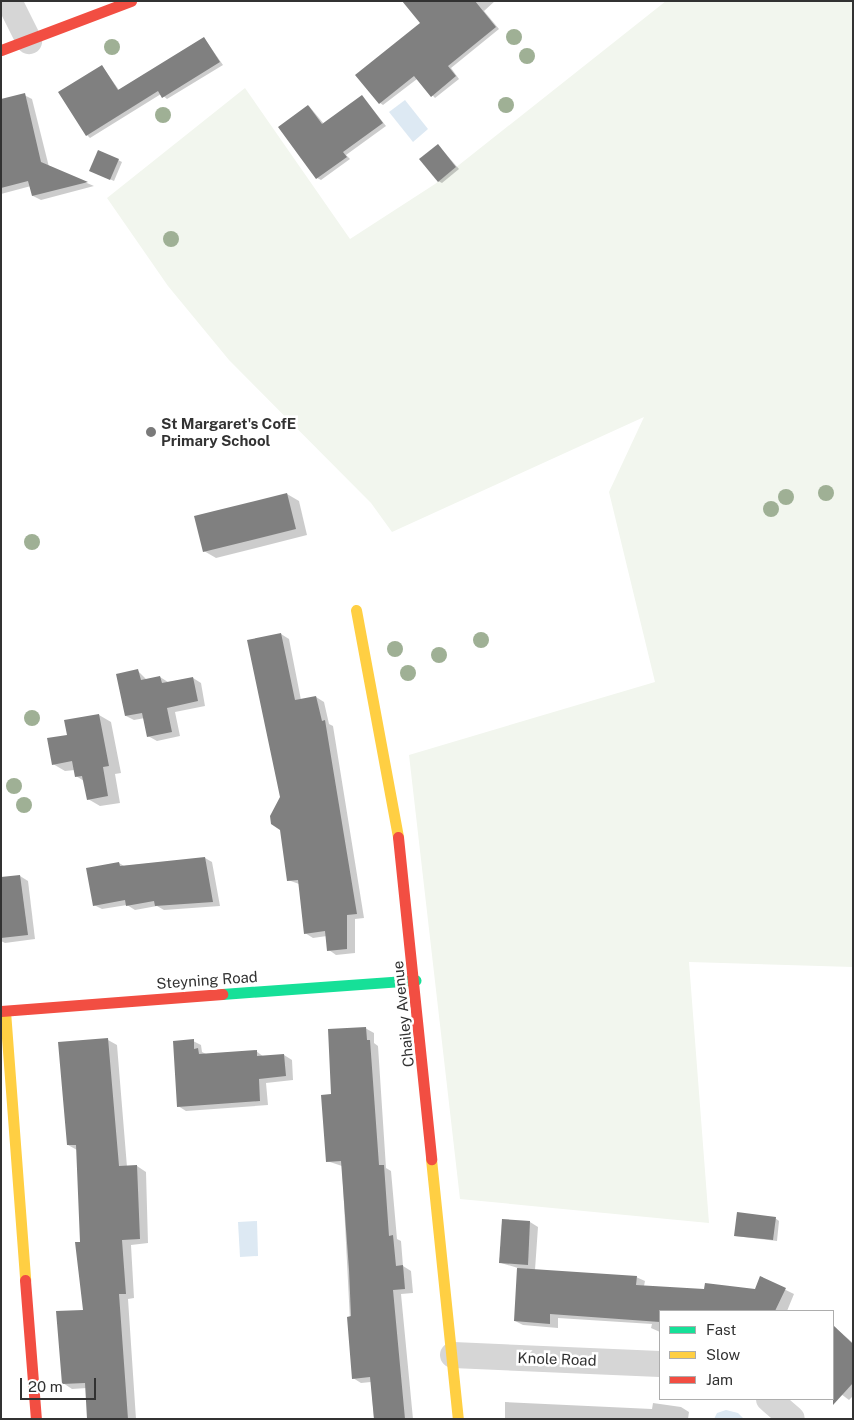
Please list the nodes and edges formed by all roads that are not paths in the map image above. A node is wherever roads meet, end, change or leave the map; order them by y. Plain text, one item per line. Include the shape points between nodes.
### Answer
1 (8, 1) edge
2 (131, 1) edge
3 (29, 41) junction
4 (1, 50) edge
5 (356, 610) dead end
6 (415, 980) junction
7 (3, 1011) edge
8 (453, 1355) junction
9 (659, 1364) edge
10 (771, 1400) edge
11 (36, 1419) edge
12 (458, 1419) edge
13 (792, 1419) edge

1 - 3 street
2 - 3 street
3 - 4 street
5 - 6 street, Chailey Avenue via 396,812
6 - 7 street, Steyning Road
6 - 8 street, Chailey Avenue
7 - 11 street
8 - 9 street, Knole Road
8 - 12 street, Chailey Avenue
10 - 13 street

